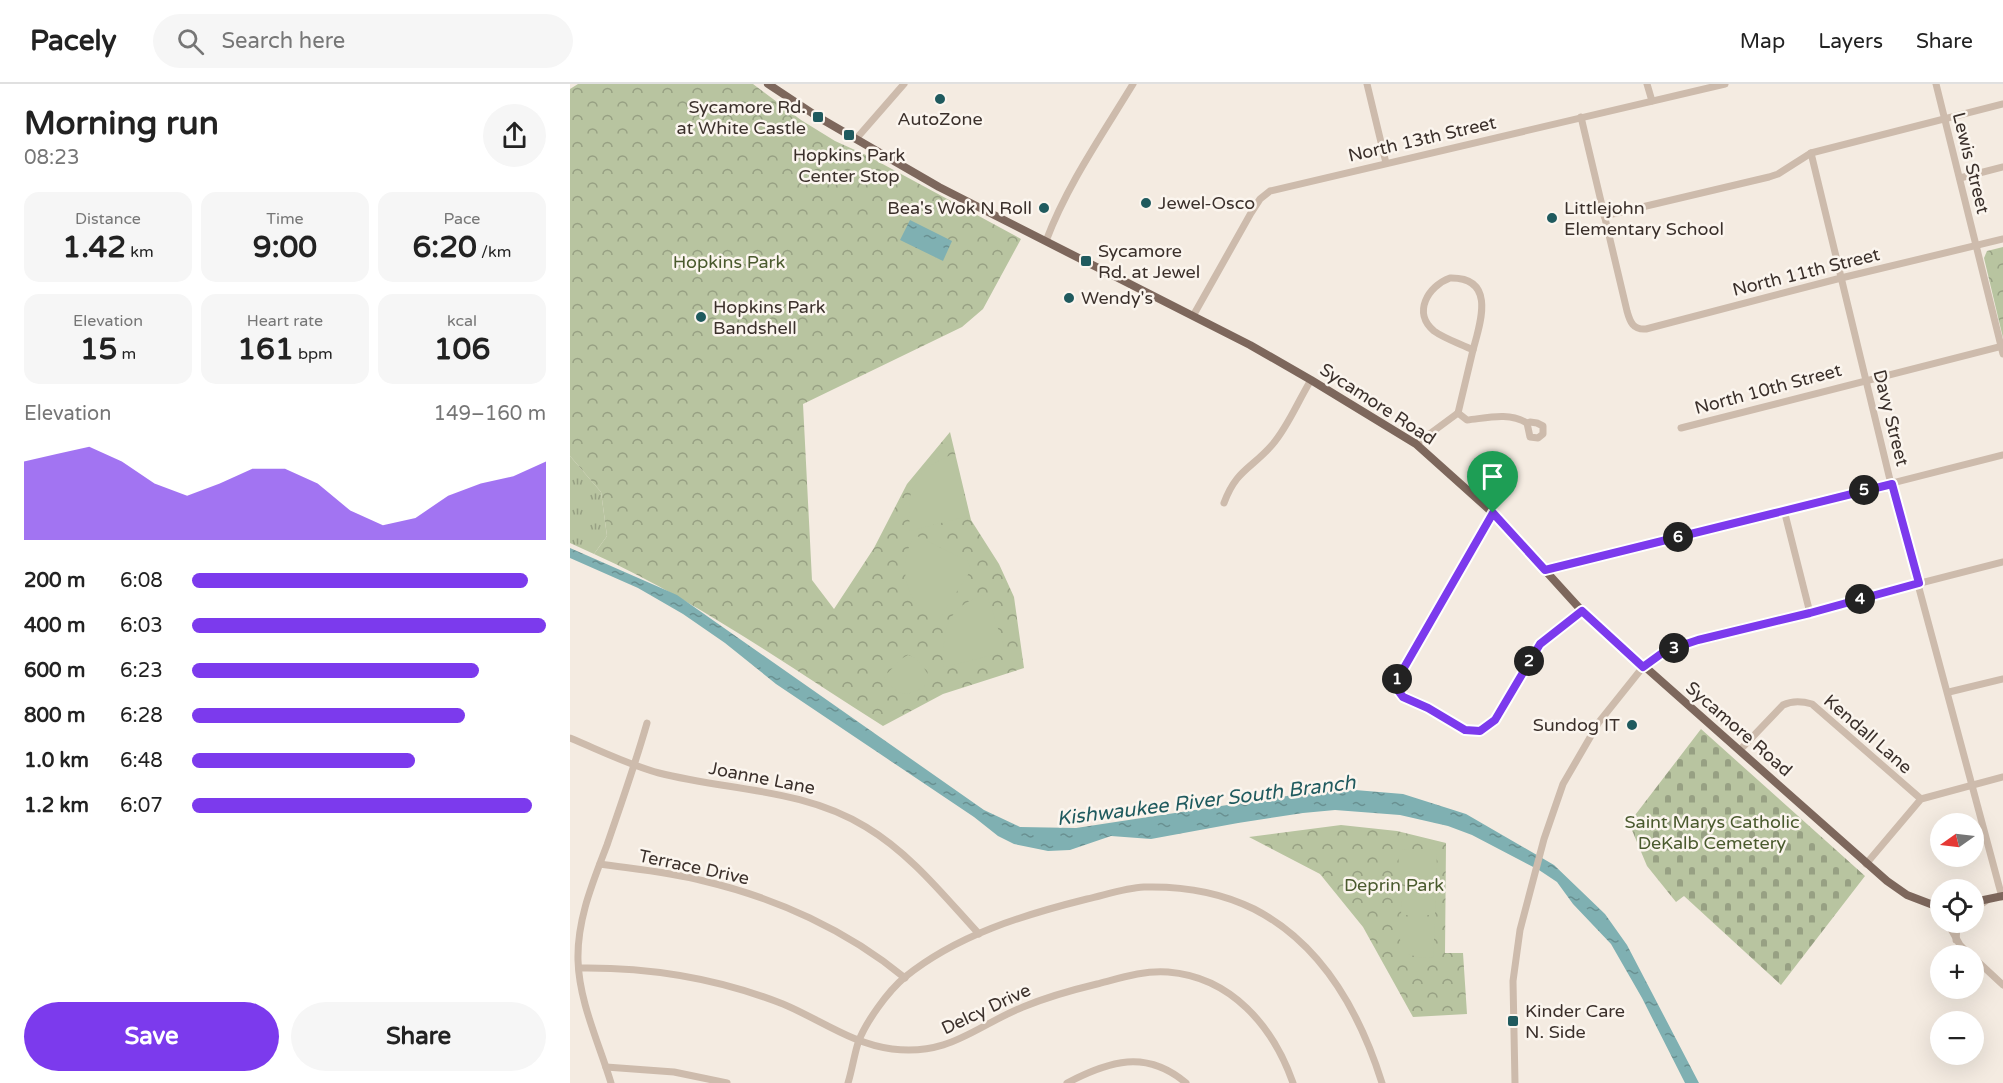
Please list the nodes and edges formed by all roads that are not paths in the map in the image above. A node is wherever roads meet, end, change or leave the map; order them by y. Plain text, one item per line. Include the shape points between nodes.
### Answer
1 (768, 84) edge
2 (904, 84) edge
3 (1133, 84) edge
4 (1367, 84) edge
5 (1647, 84) edge
6 (1725, 84) edge
7 (1936, 84) edge
8 (1652, 101) junction
9 (2003, 104) edge
10 (1581, 117) junction
11 (1945, 118) junction
12 (856, 139) junction
13 (1811, 153) junction
14 (1386, 163) junction
15 (2003, 167) edge
16 (1960, 178) junction
17 (1604, 216) junction
18 (2003, 239) edge
19 (1046, 241) junction
20 (1977, 246) junction
21 (1841, 278) junction
22 (1193, 316) junction
23 (2002, 349) edge
24 (1473, 351) junction
25 (1866, 379) junction
26 (1311, 380) junction
27 (1458, 413) junction
28 (1527, 423) dead end
29 (1681, 428) dead end
30 (1416, 444) junction
31 (2003, 455) edge
32 (1892, 484) junction
33 (1224, 503) dead end
34 (1784, 510) junction
35 (1493, 513) junction
36 (2003, 562) edge
37 (1545, 570) junction
38 (1919, 583) junction
39 (1582, 611) junction
40 (1810, 613) junction
41 (1643, 667) junction
42 (2003, 679) edge
43 (1949, 692) junction
44 (647, 723) dead end
45 (570, 738) edge
46 (1740, 750) junction
47 (635, 765) junction
48 (2003, 777) edge
49 (1973, 784) junction
50 (1921, 799) junction
51 (600, 864) junction
52 (1866, 864) junction
53 (2002, 897) edge
54 (1990, 899) junction
55 (1984, 900) edge
56 (1984, 903) edge
57 (1930, 904) edge
58 (1952, 933) edge
59 (1957, 933) edge
60 (979, 934) junction
61 (1956, 940) junction
62 (1961, 945) edge
63 (579, 968) junction
64 (1984, 968) edge
65 (905, 978) junction
66 (2003, 985) edge
67 (859, 1041) junction
68 (606, 1067) junction
69 (611, 1083) edge
70 (727, 1083) edge
71 (848, 1083) edge
72 (1067, 1083) edge
73 (1186, 1083) edge
74 (1293, 1083) edge
75 (1382, 1083) edge
76 (1515, 1083) edge

1 - 12 main road, Sycamore Road
2 - 12 street
3 - 19 street via 1087,157
4 - 14 street
5 - 8 street
6 - 8 street, North 13th Street
7 - 11 street, Lewis Street
8 - 10 street, North 13th Street
9 - 11 street
10 - 14 street, North 13th Street
10 - 17 street
11 - 13 street
11 - 16 street, Lewis Street
12 - 19 main road, Sycamore Road
13 - 17 street via 1769,177
13 - 21 street, Davy Street
14 - 22 street, North 13th Street via 1264,195
15 - 16 street
16 - 20 street, Lewis Street
17 - 21 street, North 11th Street via 1627,311 1633,326 1639,329
18 - 20 street, North 11th Street
19 - 22 main road, Sycamore Road
20 - 21 street, North 11th Street
20 - 23 street, Lewis Street
21 - 25 street, Davy Street
22 - 26 main road, Sycamore Road
23 - 25 street, North 10th Street
24 - 24 street via 1437,333 1427,323 1426,296 1441,281 1464,280 1481,296 1482,314
24 - 27 street
25 - 29 street, North 10th Street
25 - 32 street, Davy Street
26 - 30 main road, Sycamore Road
26 - 33 street via 1279,436 1238,476
27 - 28 street via 1467,420 1510,417
27 - 30 street
30 - 35 main road, Sycamore Road
31 - 32 street
32 - 34 street
32 - 38 street, Davy Street
34 - 37 street
34 - 40 street
35 - 37 main road, Sycamore Road
35 - 39 street via 1397,680 1398,692 1465,730 1480,731 1495,720 1540,644
36 - 38 street
37 - 39 main road, Sycamore Road
38 - 40 street
38 - 43 street, Davy Street
39 - 41 main road, Sycamore Road
40 - 41 street via 1665,651
41 - 46 main road, Sycamore Road
41 - 76 street via 1578,756 1563,784 1544,838 1520,930 1513,981
42 - 43 street
43 - 49 street, Davy Street
44 - 47 street
45 - 47 street, Joanne Lane
46 - 50 street, Kendall Lane via 1783,705 1803,701 1812,704
46 - 52 main road, Sycamore Road
47 - 51 street
47 - 60 street, Joanne Lane via 794,797 851,819 907,856
48 - 49 street
49 - 50 street
49 - 53 street, Davy Street
50 - 52 street
51 - 63 street via 581,923
51 - 65 street, Terrace Drive via 695,879 761,898 837,932
52 - 57 main road, Sycamore Road via 1900,891
53 - 54 main road
54 - 55 main road
54 - 56 street
58 - 61 street
59 - 61 street
60 - 65 street
60 - 75 street via 1039,911 1137,888 1185,888 1224,896 1280,924 1320,962 1359,1024
61 - 62 street
63 - 67 street, Delcy Drive via 666,972 723,984 801,1012
63 - 68 street via 584,1000
64 - 66 street
65 - 67 street via 884,1000
67 - 71 street
67 - 74 street, Delcy Drive via 889,1049 939,1047 1048,998 1140,974 1168,972 1203,979 1244,1003 1281,1055
68 - 69 street
68 - 70 street via 674,1072
72 - 73 street via 1099,1067 1130,1061 1160,1066

